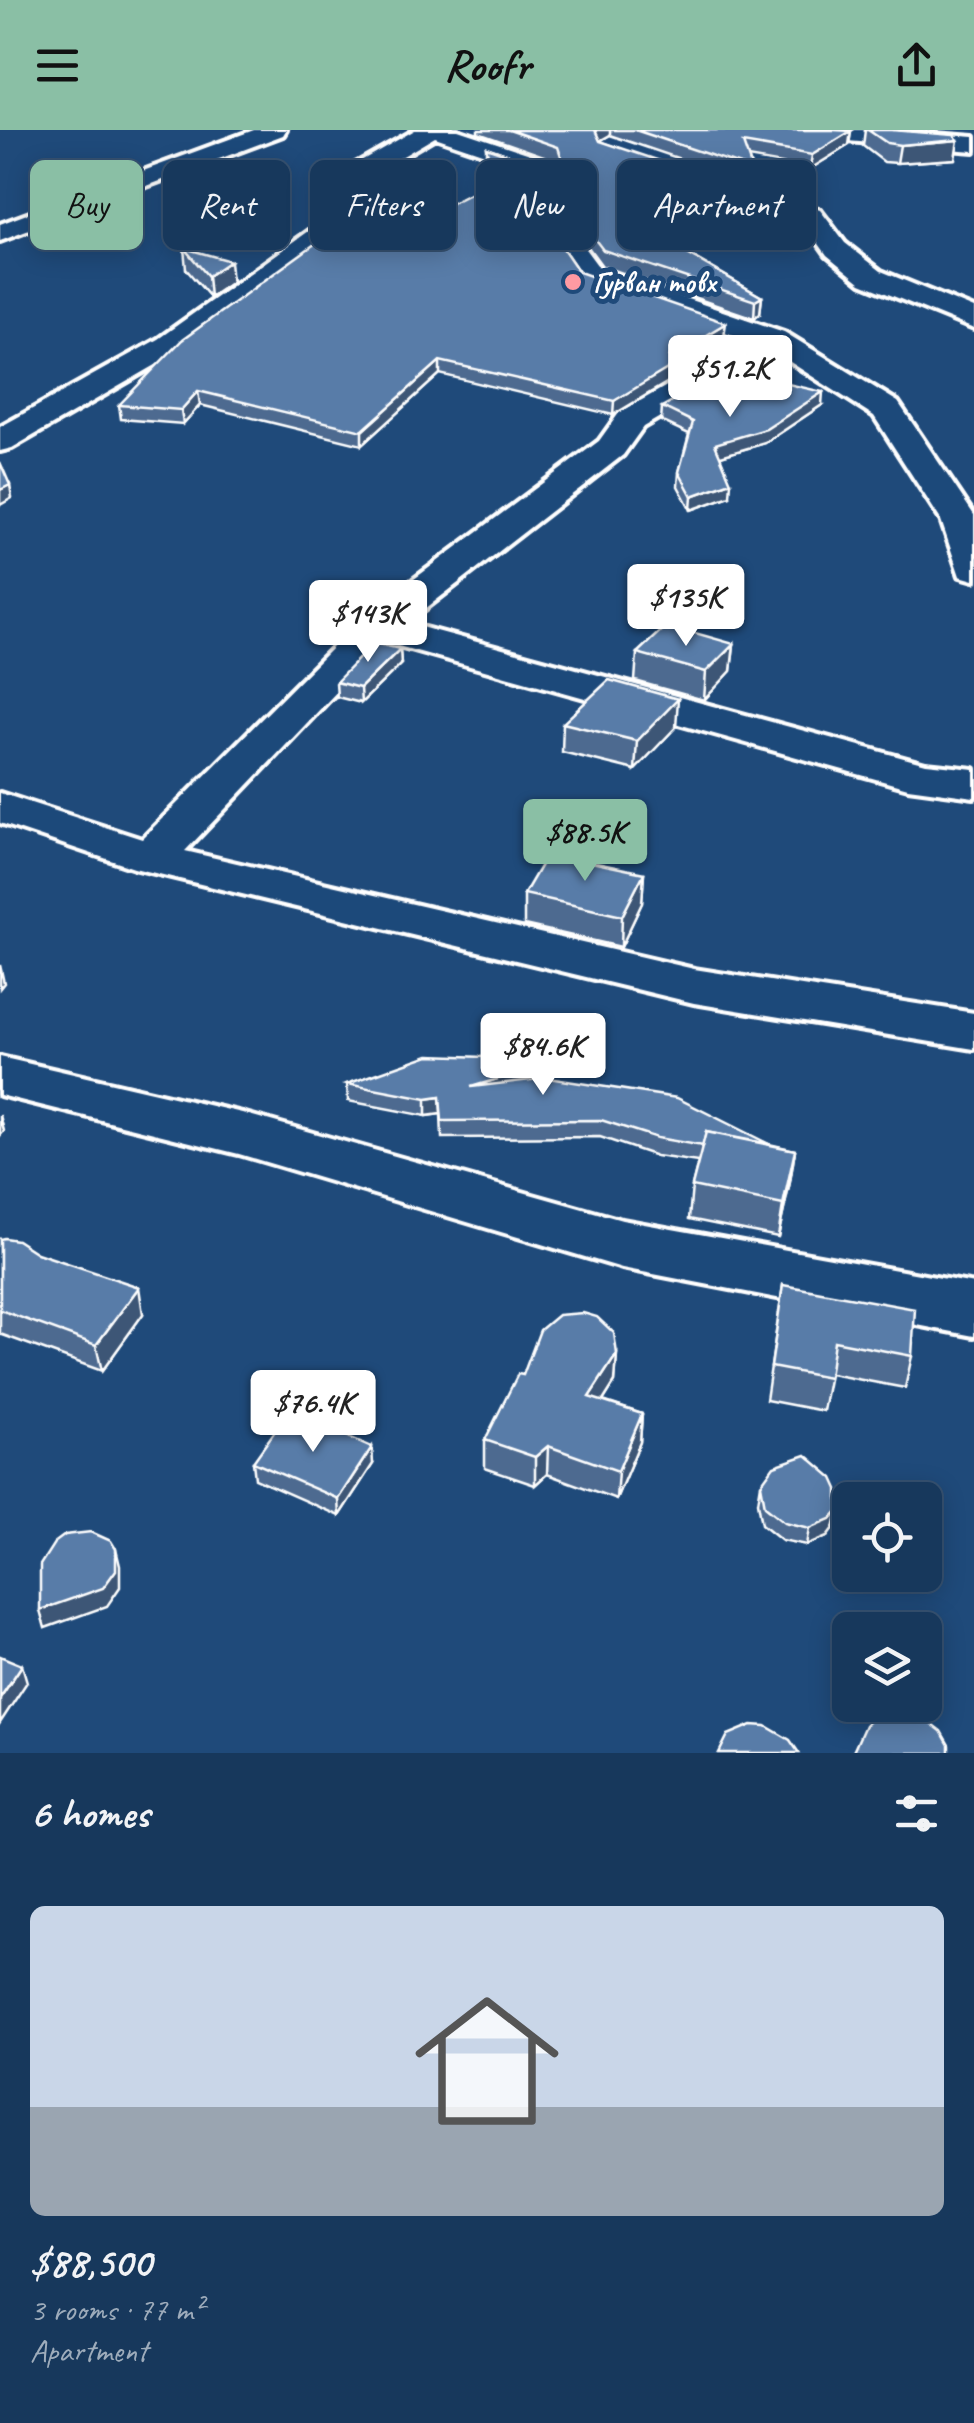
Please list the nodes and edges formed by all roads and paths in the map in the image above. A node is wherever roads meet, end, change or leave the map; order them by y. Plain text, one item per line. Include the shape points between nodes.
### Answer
1 (275, 130) edge
2 (434, 130) edge
3 (796, 130) edge
4 (909, 135) edge
5 (974, 144) edge
6 (816, 221) edge
7 (0, 233) edge
8 (974, 320) edge
9 (773, 338) junction
10 (0, 440) edge
11 (974, 568) edge
12 (376, 627) junction
13 (974, 782) edge
14 (0, 807) edge
15 (151, 858) junction
16 (974, 1031) edge
17 (0, 1076) edge
18 (974, 1310) edge

1 - 7 street
2 - 9 street via 554,163 566,242 590,275
2 - 10 street via 347,178 342,212 332,226 169,345
3 - 4 street
4 - 5 street
6 - 8 street via 836,249 871,277
9 - 11 street via 886,409 958,520
9 - 12 street via 631,420 611,448
12 - 13 street via 924,778
12 - 15 street
14 - 15 street
15 - 16 street via 694,986
17 - 18 street via 242,1134 622,1244

